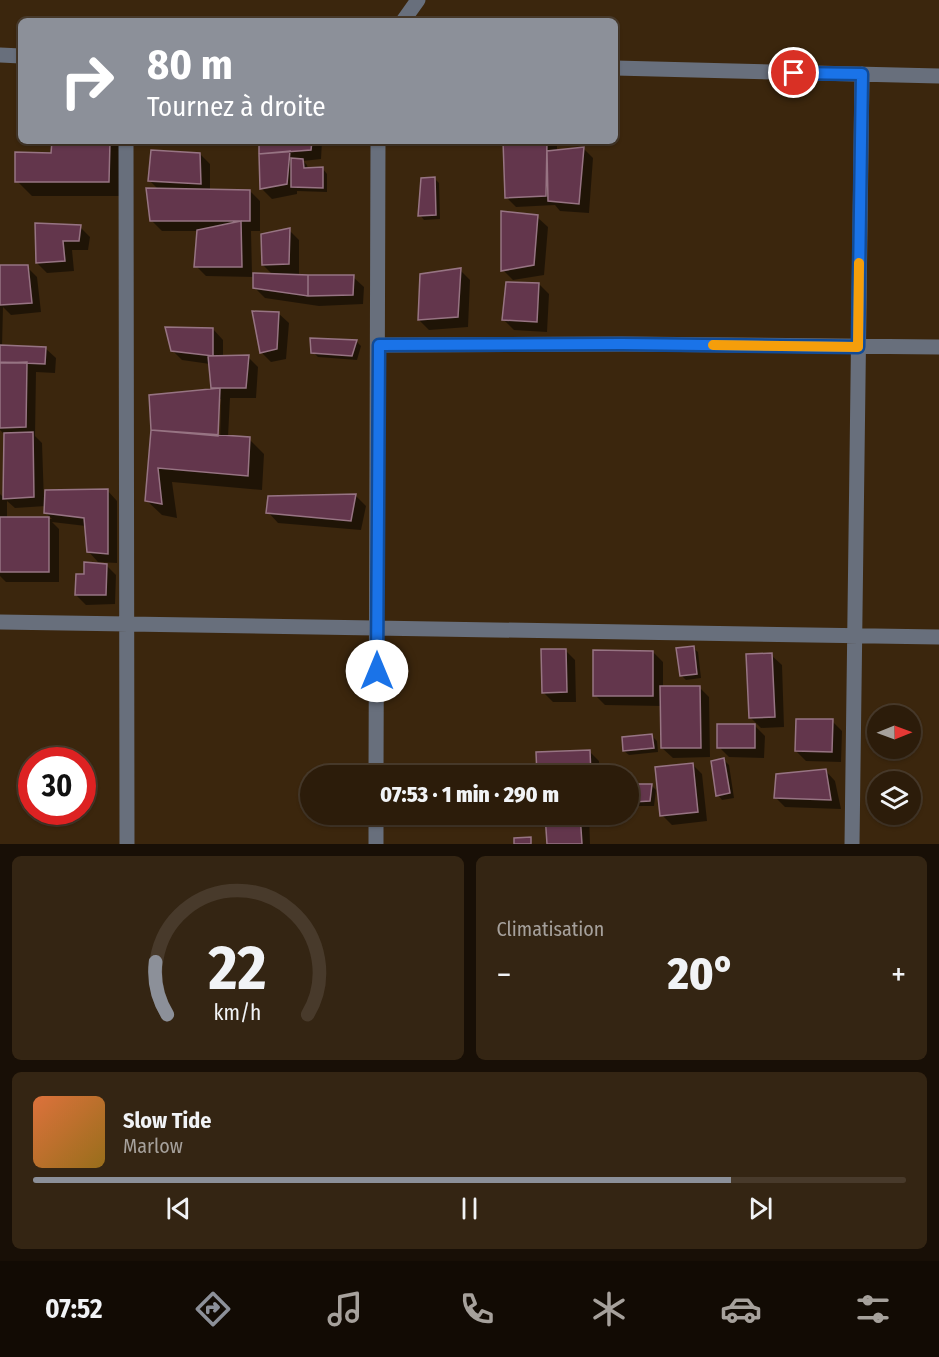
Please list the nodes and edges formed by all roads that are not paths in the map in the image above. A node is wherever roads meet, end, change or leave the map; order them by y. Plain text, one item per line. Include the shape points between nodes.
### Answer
1 (418, 0) edge
2 (405, 18) edge
3 (0, 55) edge
4 (18, 56) edge
5 (618, 68) edge
6 (862, 74) junction
7 (939, 76) edge
8 (126, 144) edge
9 (378, 144) edge
10 (379, 345) junction
11 (858, 347) junction
12 (939, 347) edge
13 (0, 622) edge
14 (127, 626) junction
15 (377, 629) junction
16 (855, 636) junction
17 (939, 637) edge
18 (376, 765) edge
19 (376, 825) edge
20 (127, 844) edge
21 (376, 844) edge
22 (852, 844) edge

1 - 2 street
3 - 4 street
5 - 6 street
6 - 7 street
6 - 11 street
8 - 14 street
9 - 10 street
10 - 11 street
10 - 15 street
11 - 12 street
11 - 16 street
13 - 14 street
14 - 15 street
14 - 20 street
15 - 16 street
15 - 18 street
16 - 17 street
16 - 22 street
19 - 21 street

